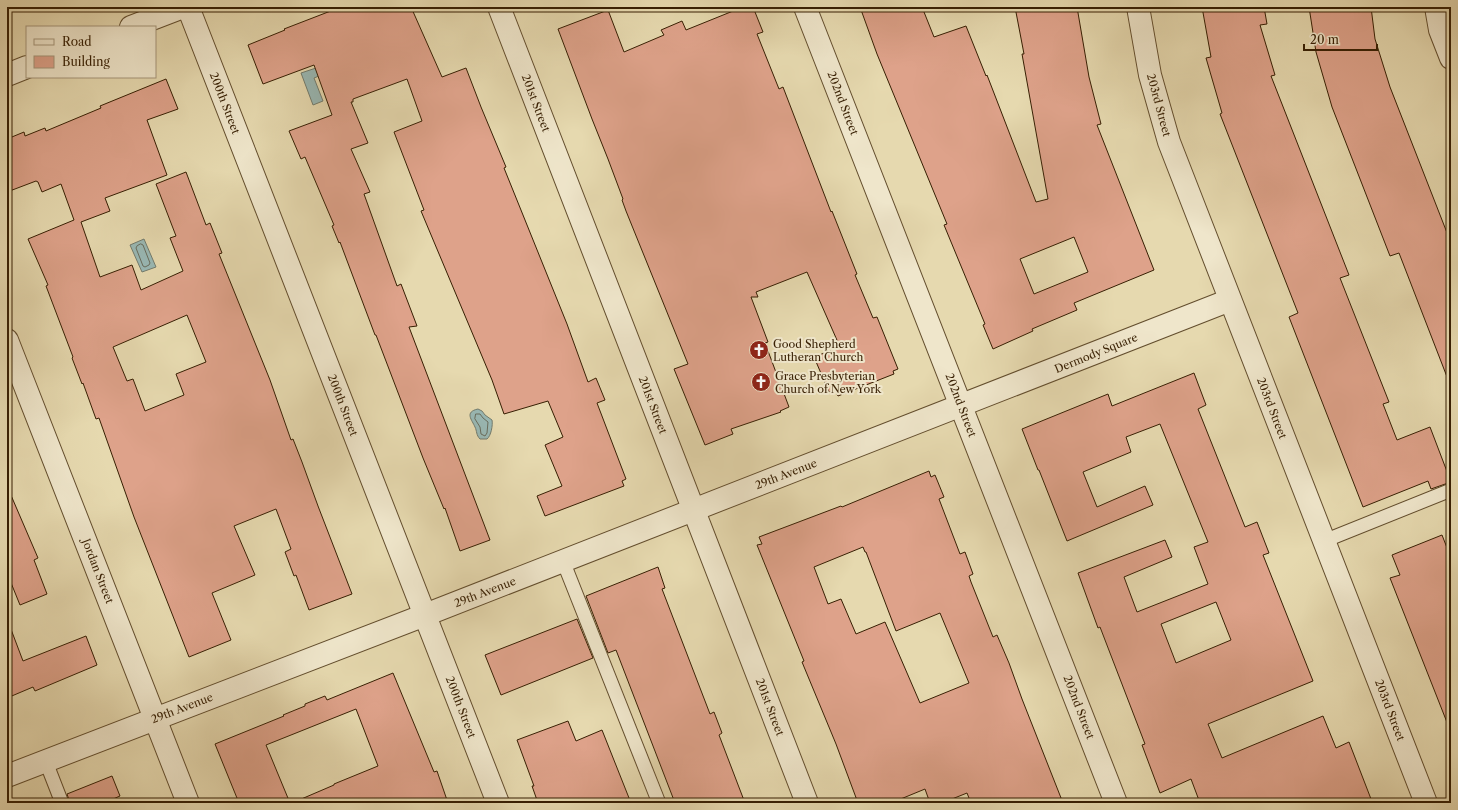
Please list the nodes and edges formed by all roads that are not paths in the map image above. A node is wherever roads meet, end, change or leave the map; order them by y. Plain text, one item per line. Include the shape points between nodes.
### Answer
1 (183, 7) edge
2 (188, 7) edge
3 (499, 7) edge
4 (805, 7) edge
5 (1138, 7) edge
6 (1436, 7) edge
7 (134, 26) edge
8 (1451, 58) edge
9 (26, 68) edge
10 (7, 75) edge
11 (1230, 300) junction
12 (7, 340) edge
13 (962, 406) junction
14 (1451, 490) edge
15 (693, 510) junction
16 (1324, 541) junction
17 (563, 561) junction
18 (425, 615) junction
19 (155, 719) junction
20 (46, 762) junction
21 (7, 776) edge
22 (62, 803) edge
23 (188, 803) edge
24 (498, 803) edge
25 (659, 803) edge
26 (807, 803) edge
27 (1116, 803) edge
28 (1426, 803) edge

1 - 7 street
2 - 18 street, 200th Street
3 - 15 street, 201st Street
4 - 13 street, 202nd Street
5 - 11 street, 203rd Street via 1150,75 1169,142
6 - 8 street via 1440,30
9 - 10 street
11 - 13 street, Dermody Square
11 - 16 street, 203rd Street
12 - 19 street, Jordan Street
13 - 15 street, 29th Avenue
13 - 27 street, 202nd Street
14 - 16 lane
15 - 17 street, 29th Avenue
15 - 26 street, 201st Street
16 - 28 street, 203rd Street
17 - 18 street, 29th Avenue
17 - 25 lane
18 - 19 street, 29th Avenue
18 - 24 street, 200th Street
19 - 20 street, 29th Avenue
19 - 23 street, Jordan Street
20 - 21 street, 29th Avenue
20 - 22 lane

